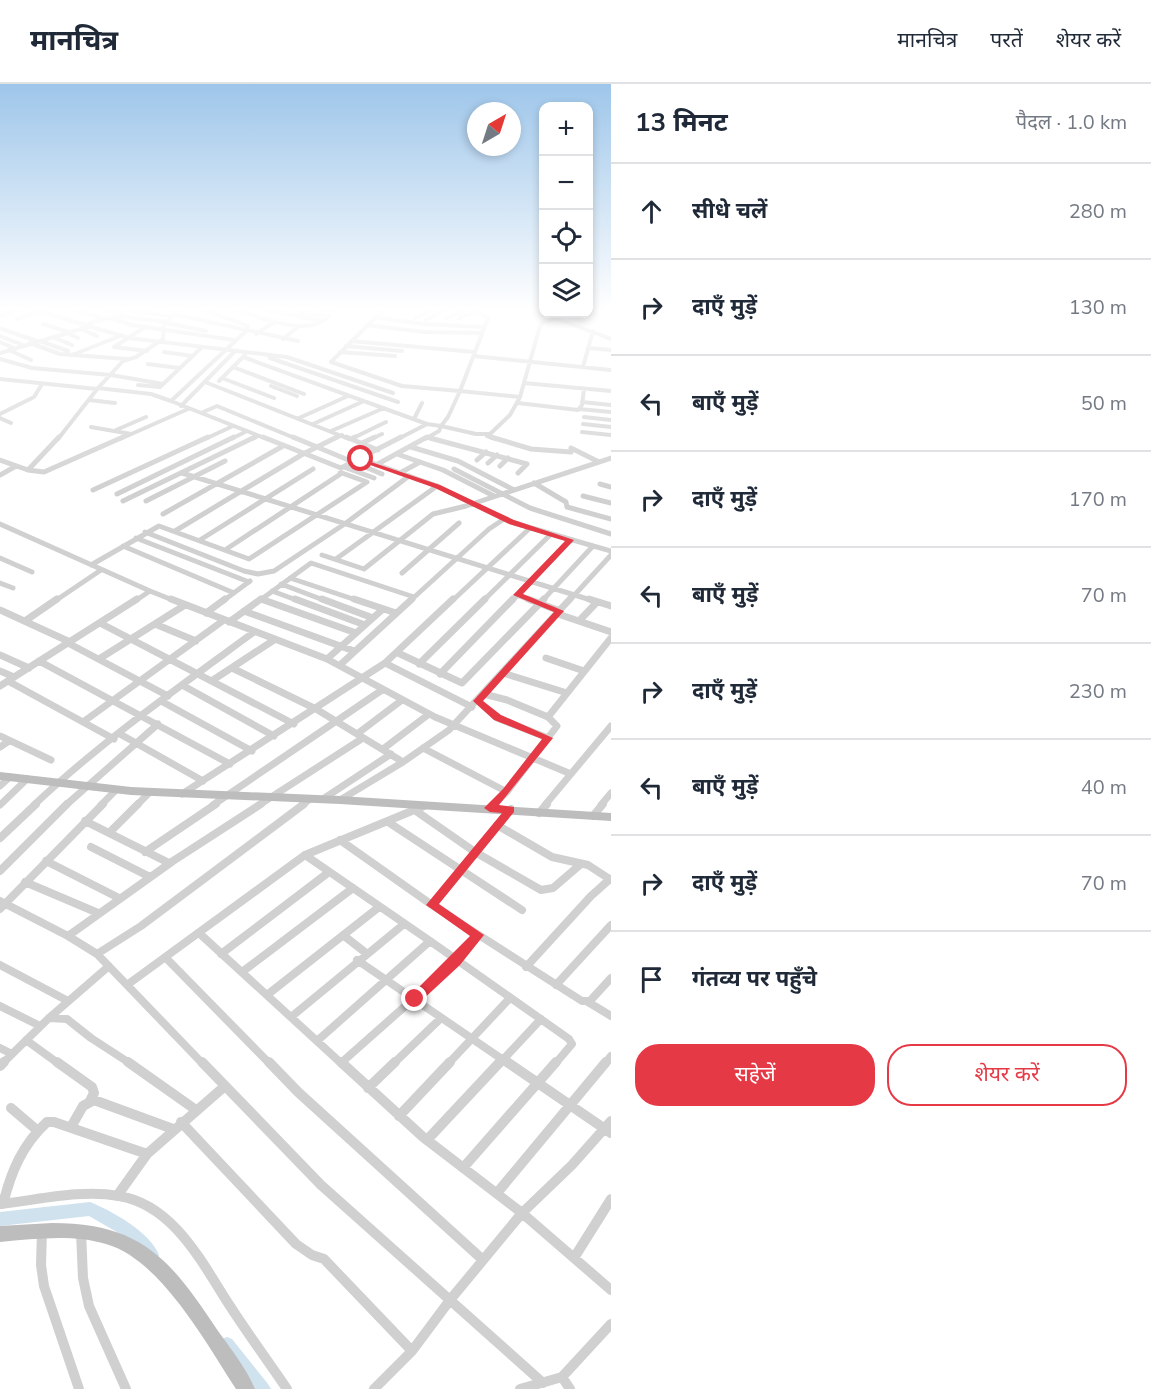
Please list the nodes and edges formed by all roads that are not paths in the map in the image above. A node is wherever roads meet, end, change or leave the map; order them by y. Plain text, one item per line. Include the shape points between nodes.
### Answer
1 (58, 371) joint
2 (114, 371) edge
3 (176, 371) edge
4 (202, 371) edge
5 (216, 371) edge
6 (229, 371) edge
7 (236, 371) edge
8 (237, 371) edge
9 (280, 371) edge
10 (308, 371) edge
11 (328, 371) edge
12 (357, 371) edge
13 (468, 371) edge
14 (527, 371) edge
15 (109, 377) junction
16 (222, 378) junction
17 (0, 379) edge
18 (9, 381) junction
19 (205, 382) junction
20 (524, 383) junction
21 (44, 384) junction
22 (0, 385) edge
23 (162, 385) junction
24 (215, 385) junction
25 (98, 388) junction
26 (584, 389) junction
27 (460, 391) junction
28 (611, 392) edge
29 (393, 393) dead end
30 (155, 394) junction
31 (304, 394) dead end
32 (297, 396) dead end
33 (348, 396) junction
34 (520, 397) junction
35 (274, 398) dead end
36 (173, 399) junction
37 (89, 400) junction
38 (364, 401) junction
39 (398, 402) dead end
40 (582, 402) junction
41 (115, 403) dead end
42 (422, 403) dead end
43 (518, 403) junction
44 (611, 405) edge
45 (181, 406) junction
46 (384, 408) junction
47 (188, 409) junction
48 (582, 410) junction
49 (611, 412) edge
50 (201, 413) junction
51 (0, 414) edge
52 (146, 417) dead end
53 (584, 417) junction
54 (0, 418) edge
55 (299, 418) junction
56 (414, 419) junction
57 (611, 420) edge
58 (386, 422) dead end
59 (11, 423) dead end
60 (313, 424) junction
61 (427, 424) junction
62 (583, 424) junction
63 (233, 426) junction
64 (441, 426) junction
65 (91, 427) dead end
66 (611, 427) edge
67 (116, 430) junction
68 (247, 431) junction
69 (331, 431) junction
70 (131, 434) junction
71 (382, 434) dead end
72 (342, 435) junction
73 (484, 435) junction
74 (611, 435) edge
75 (258, 436) junction
76 (430, 438) junction
77 (351, 439) junction
78 (362, 443) junction
79 (283, 446) junction
80 (411, 447) junction
81 (316, 448) junction
82 (378, 450) junction
83 (486, 452) junction
84 (303, 454) junction
85 (397, 454) junction
86 (497, 455) junction
87 (508, 458) junction
88 (611, 458) edge
89 (361, 459) junction
90 (0, 460) edge
91 (477, 460) dead end
92 (225, 461) dead end
93 (420, 462) junction
94 (599, 462) junction
95 (353, 463) junction
96 (488, 463) dead end
97 (376, 465) junction
98 (16, 466) junction
99 (500, 466) dead end
100 (313, 469) dead end
101 (454, 469) dead end
102 (28, 470) junction
103 (342, 470) junction
104 (389, 470) junction
105 (182, 472) junction
106 (400, 473) junction
107 (518, 473) dead end
108 (382, 474) junction
109 (0, 475) edge
110 (409, 476) junction
111 (194, 477) junction
112 (374, 478) junction
113 (367, 482) junction
114 (534, 483) junction
115 (215, 484) junction
116 (600, 484) dead end
117 (437, 486) junction
118 (611, 487) edge
119 (93, 490) dead end
120 (514, 490) junction
121 (239, 491) junction
122 (503, 493) junction
123 (117, 494) dead end
124 (494, 496) junction
125 (583, 496) dead end
126 (265, 499) junction
127 (123, 501) dead end
128 (146, 501) dead end
129 (473, 503) junction
130 (611, 504) edge
131 (292, 507) junction
132 (163, 514) dead end
133 (317, 515) junction
134 (504, 519) junction
135 (611, 519) edge
136 (459, 522) dead end
137 (0, 524) edge
138 (346, 524) junction
139 (8, 528) junction
140 (530, 528) junction
141 (175, 531) junction
142 (372, 531) junction
143 (0, 532) edge
144 (145, 532) junction
145 (551, 534) junction
146 (611, 534) edge
147 (136, 538) junction
148 (200, 540) junction
149 (401, 540) junction
150 (571, 540) junction
151 (123, 546) junction
152 (592, 546) junction
153 (429, 549) junction
154 (225, 550) junction
155 (611, 553) edge
156 (322, 555) dead end
157 (0, 558) edge
158 (336, 559) junction
159 (459, 559) junction
160 (92, 565) junction
161 (488, 568) junction
162 (101, 570) junction
163 (32, 572) dead end
164 (402, 573) dead end
165 (260, 574) junction
166 (510, 575) junction
167 (290, 578) junction
168 (531, 581) junction
169 (249, 582) junction
170 (0, 583) edge
171 (281, 584) junction
172 (13, 588) dead end
173 (554, 589) junction
174 (150, 591) junction
175 (272, 591) junction
176 (234, 593) junction
177 (517, 595) junction
178 (574, 595) junction
179 (414, 597) junction
180 (260, 599) junction
181 (597, 602) junction
182 (540, 603) junction
183 (185, 605) junction
184 (611, 606) edge
185 (383, 609) junction
186 (0, 610) edge
187 (244, 611) junction
188 (206, 613) junction
189 (396, 613) junction
190 (559, 613) junction
191 (373, 618) junction
192 (25, 621) junction
193 (226, 621) junction
194 (579, 621) junction
195 (100, 623) junction
196 (154, 624) junction
197 (365, 625) junction
198 (254, 632) junction
199 (611, 632) edge
200 (356, 633) junction
201 (611, 638) edge
202 (130, 639) junction
203 (274, 640) junction
204 (196, 641) junction
205 (69, 642) junction
206 (341, 647) junction
207 (354, 651) junction
208 (398, 653) junction
209 (0, 655) edge
210 (546, 658) dead end
211 (99, 659) junction
212 (327, 659) junction
213 (171, 660) junction
214 (39, 661) junction
215 (385, 663) junction
216 (419, 664) junction
217 (340, 665) junction
218 (29, 668) junction
219 (232, 668) junction
220 (0, 671) edge
221 (584, 671) junction
222 (198, 673) junction
223 (503, 673) junction
224 (440, 674) junction
225 (364, 678) junction
226 (11, 679) junction
227 (213, 680) junction
228 (140, 681) junction
229 (182, 685) junction
230 (0, 686) edge
231 (382, 690) junction
232 (567, 693) junction
233 (484, 694) junction
234 (168, 696) junction
235 (112, 700) junction
236 (402, 700) junction
237 (161, 701) junction
238 (475, 704) junction
239 (316, 709) junction
240 (429, 714) junction
241 (143, 716) junction
242 (548, 717) junction
243 (335, 721) junction
244 (83, 722) junction
245 (158, 724) junction
246 (294, 724) junction
247 (454, 725) junction
248 (611, 726) edge
249 (0, 736) edge
250 (117, 736) junction
251 (274, 736) junction
252 (360, 736) junction
253 (548, 738) junction
254 (9, 741) junction
255 (135, 742) junction
256 (0, 747) edge
257 (423, 748) junction
258 (383, 749) junction
259 (252, 751) junction
260 (391, 754) junction
261 (533, 758) junction
262 (51, 760) dead end
263 (404, 762) junction
264 (230, 764) junction
265 (571, 774) junction
266 (5, 777) edge
267 (27, 779) junction
268 (203, 781) junction
269 (58, 783) junction
270 (0, 786) edge
271 (85, 786) junction
272 (116, 790) junction
273 (150, 792) junction
274 (507, 792) junction
275 (611, 793) edge
276 (182, 794) junction
277 (226, 796) junction
278 (269, 798) junction
279 (309, 800) junction
280 (322, 800) junction
281 (340, 800) junction
282 (0, 805) edge
283 (490, 808) junction
284 (420, 809) junction
285 (511, 809) junction
286 (539, 813) junction
287 (593, 816) junction
288 (611, 817) edge
289 (85, 821) junction
290 (388, 822) junction
291 (497, 825) junction
292 (109, 833) junction
293 (0, 838) edge
294 (340, 840) junction
295 (91, 847) dead end
296 (145, 852) junction
297 (475, 852) junction
298 (305, 855) junction
299 (46, 861) junction
300 (169, 863) junction
301 (581, 864) junction
302 (460, 869) junction
303 (0, 872) edge
304 (329, 872) junction
305 (150, 877) junction
306 (610, 879) edge
307 (25, 882) junction
308 (352, 888) junction
309 (119, 898) junction
310 (2, 905) edge
311 (432, 905) junction
312 (379, 907) junction
313 (522, 910) dead end
314 (98, 913) junction
315 (404, 924) junction
316 (611, 925) edge
317 (199, 933) junction
318 (343, 935) junction
319 (478, 935) junction
320 (68, 936) junction
321 (430, 941) junction
322 (366, 953) junction
323 (97, 954) junction
324 (221, 954) junction
325 (166, 958) junction
326 (357, 960) junction
327 (455, 961) junction
328 (0, 965) edge
329 (109, 966) junction
330 (526, 967) junction
331 (242, 972) junction
332 (611, 978) edge
333 (387, 980) junction
334 (127, 985) junction
335 (556, 985) junction
336 (267, 995) junction
337 (510, 998) junction
338 (415, 999) junction
339 (68, 1001) junction
340 (588, 1002) junction
341 (0, 1006) edge
342 (611, 1016) edge
343 (291, 1017) junction
344 (49, 1018) junction
345 (441, 1018) junction
346 (541, 1020) junction
347 (40, 1026) junction
348 (472, 1039) junction
349 (26, 1040) junction
350 (317, 1041) junction
351 (0, 1048) edge
352 (12, 1054) junction
353 (611, 1056) edge
354 (503, 1060) junction
355 (341, 1063) junction
356 (0, 1066) edge
357 (538, 1084) junction
358 (225, 1086) junction
359 (368, 1088) junction
360 (90, 1101) junction
361 (569, 1104) junction
362 (11, 1108) dead end
363 (196, 1110) junction
364 (399, 1116) junction
365 (177, 1126) junction
366 (71, 1127) junction
367 (609, 1127) edge
368 (38, 1131) junction
369 (427, 1140) junction
370 (147, 1154) junction
371 (463, 1167) junction
372 (497, 1193) junction
373 (117, 1196) junction
374 (611, 1199) edge
375 (1, 1204) edge
376 (522, 1213) junction
377 (42, 1231) junction
378 (81, 1232) junction
379 (0, 1234) edge
380 (574, 1258) junction
381 (483, 1260) junction
382 (611, 1290) edge
383 (450, 1300) junction
384 (611, 1324) edge
385 (412, 1351) junction
386 (562, 1377) junction
387 (543, 1383) junction
388 (79, 1389) edge
389 (126, 1389) edge
390 (246, 1389) edge
391 (287, 1389) edge
392 (374, 1389) edge
393 (520, 1389) edge
394 (570, 1389) edge

1 - 15 street
1 - 21 street
2 - 15 street
3 - 23 street
4 - 36 street
5 - 19 street
6 - 16 street
7 - 32 street
8 - 31 street
9 - 33 street
10 - 39 street
11 - 29 street
12 - 27 street via 397,385
13 - 27 street
14 - 20 street
15 - 23 street
15 - 25 street
16 - 24 street
16 - 35 street
17 - 18 street
18 - 21 street
18 - 22 street
19 - 24 street
19 - 45 street
20 - 26 street
20 - 34 street
21 - 25 street
21 - 51 street via 34,397
23 - 30 street
24 - 55 street
25 - 30 street
25 - 37 street
26 - 28 street
26 - 40 street
27 - 34 street
27 - 64 street
30 - 36 street
33 - 38 street
33 - 55 street
34 - 43 street
36 - 45 street
37 - 41 street
37 - 102 street
38 - 46 street
38 - 60 street
40 - 44 street
40 - 48 street
42 - 56 street
43 - 48 street
43 - 73 street via 496,430
45 - 47 street
46 - 56 street
46 - 69 street
47 - 50 street
47 - 70 street
48 - 49 street
48 - 53 street
50 - 63 street
50 - 81 street via 217,406
52 - 67 street
53 - 57 street
53 - 62 street
54 - 59 street
55 - 60 street
56 - 61 street
58 - 77 street
60 - 69 street
61 - 64 street
61 - 82 street
62 - 66 street
62 - 74 street via 582,434
63 - 68 street
63 - 119 street
64 - 73 street
64 - 76 street
65 - 67 street
67 - 70 street
68 - 75 street
68 - 123 street
69 - 72 street
70 - 102 street via 48,471
71 - 78 street
72 - 77 street
72 - 81 street
73 - 94 street via 531,449 571,450
75 - 79 street
75 - 105 street
76 - 80 street
76 - 83 street
77 - 78 street
78 - 82 street
79 - 84 street
79 - 115 street
80 - 85 street
80 - 120 street via 458,461
81 - 84 street
81 - 95 street
82 - 89 street
83 - 86 street
83 - 91 street
84 - 103 street
84 - 121 street
85 - 93 street
85 - 97 street
86 - 87 street
86 - 96 street
87 - 99 street
87 - 107 street via 527,464
88 - 94 street
89 - 95 street
89 - 97 street
90 - 98 street
92 - 111 street
93 - 106 street
93 - 124 street
94 - 114 street
95 - 103 street
95 - 108 street
97 - 104 street
98 - 102 street
98 - 109 street
100 - 126 street
101 - 122 street
103 - 112 street
103 - 113 street
103 - 131 street
104 - 106 street
104 - 108 street
105 - 111 street
105 - 127 street
106 - 110 street
108 - 112 street
110 - 117 street
110 - 138 street
111 - 115 street
111 - 128 street
112 - 113 street
113 - 133 street
114 - 120 street
114 - 135 street via 566,502 567,507
115 - 121 street
115 - 132 street
116 - 118 street
117 - 129 street
117 - 142 street
120 - 122 street
121 - 126 street
121 - 141 street
122 - 124 street
122 - 146 street via 546,514
124 - 129 street
125 - 130 street
126 - 131 street
126 - 148 street
129 - 134 street
129 - 149 street via 433,514
131 - 133 street
131 - 154 street
133 - 138 street
133 - 154 street via 249,559
134 - 140 street
134 - 159 street
136 - 153 street
137 - 139 street
138 - 142 street
138 - 165 street via 274,571
139 - 143 street
139 - 160 street
140 - 145 street
140 - 161 street
141 - 144 street via 159,526
141 - 148 street
142 - 149 street
142 - 158 street
144 - 147 street
144 - 165 street
145 - 150 street
145 - 166 street
147 - 151 street
147 - 169 street
148 - 154 street
149 - 153 street
149 - 158 street via 364,568
150 - 152 street
150 - 168 street
151 - 160 street
151 - 176 street
152 - 155 street
152 - 173 street
153 - 159 street
153 - 164 street
155 - 178 street
156 - 158 street
157 - 163 street
159 - 161 street
159 - 179 street
160 - 162 street
161 - 166 street
161 - 208 street
162 - 174 street
162 - 192 street
165 - 169 street
166 - 168 street
166 - 216 street
167 - 171 street
167 - 179 street via 311,562
167 - 185 street
168 - 173 street
168 - 177 street
169 - 176 street
170 - 172 street
171 - 175 street
171 - 191 street
173 - 178 street
173 - 182 street
174 - 183 street
174 - 195 street
175 - 180 street
175 - 197 street
176 - 188 street
177 - 182 street
177 - 224 street
178 - 181 street
178 - 190 street
179 - 189 street
180 - 187 street
180 - 200 street
181 - 184 street
181 - 194 street
182 - 190 street
182 - 224 street via 464,681 458,683
183 - 188 street
183 - 196 street
185 - 189 street
185 - 191 street
186 - 192 street
187 - 193 street
187 - 206 street
188 - 193 street
189 - 207 street
190 - 194 street
190 - 223 street
191 - 197 street
192 - 205 street
193 - 198 street
193 - 204 street
194 - 199 street
195 - 202 street
195 - 205 street
196 - 202 street
196 - 204 street
197 - 200 street
198 - 203 street
198 - 222 street
200 - 206 street
201 - 221 street
202 - 211 street
202 - 213 street
203 - 212 street
203 - 219 street
204 - 213 street
205 - 211 street
205 - 214 street
206 - 207 street
206 - 212 street
207 - 217 street
208 - 215 street
208 - 216 street
209 - 218 street
210 - 221 street
211 - 228 street
212 - 217 street
213 - 222 street
213 - 228 street
214 - 218 street
214 - 235 street
215 - 225 street
215 - 238 street
216 - 224 street
217 - 225 street
218 - 226 street
219 - 227 street
219 - 239 street
220 - 226 street
221 - 232 street
222 - 227 street
222 - 229 street
223 - 232 street
223 - 233 street
225 - 231 street
225 - 239 street
226 - 230 street
226 - 244 street
227 - 246 street
228 - 234 street
228 - 235 street
229 - 234 street
229 - 251 street
231 - 236 street
231 - 243 street
232 - 242 street
233 - 238 street
233 - 242 street
234 - 237 street
235 - 241 street
235 - 244 street
236 - 240 street
236 - 252 street
237 - 241 street
237 - 259 street
238 - 247 street
238 - 253 street
239 - 243 street
239 - 246 street
240 - 247 street
240 - 258 street
241 - 245 street
241 - 250 street
242 - 253 street via 557,724
243 - 252 street
243 - 277 street
244 - 250 street
245 - 255 street
245 - 264 street
246 - 251 street
247 - 257 street
247 - 261 street
248 - 265 street
249 - 254 street
250 - 255 street
250 - 269 street
251 - 259 street
252 - 258 street
252 - 278 street
253 - 261 street
254 - 256 street
254 - 262 street
255 - 268 street
255 - 271 street
257 - 263 street
257 - 274 street
258 - 260 street
259 - 264 street
260 - 263 street
260 - 280 street
261 - 265 street
261 - 274 street
263 - 281 street
264 - 268 street
265 - 286 street
266 - 267 street
266 - 270 street
267 - 269 street
267 - 282 street
268 - 276 street
269 - 271 street
269 - 293 street
271 - 272 street
271 - 303 street
272 - 273 street
272 - 289 street
273 - 276 street
273 - 292 street
274 - 283 street
275 - 287 street
276 - 277 street
277 - 278 street
277 - 296 street
278 - 279 street
278 - 300 street
279 - 280 street
279 - 323 street via 141,926
280 - 281 street
281 - 284 street
283 - 284 street
283 - 285 street
284 - 290 street
284 - 297 street
285 - 286 street
285 - 291 street
286 - 287 street
287 - 288 street
289 - 292 street
289 - 299 street
290 - 294 street
290 - 302 street
291 - 297 street
291 - 301 street via 552,857
292 - 296 street
294 - 298 street
294 - 311 street
295 - 305 street
296 - 300 street
297 - 301 street via 541,890 553,888
297 - 302 street
298 - 304 street
298 - 317 street
299 - 307 street
299 - 309 street
300 - 305 street
301 - 306 street
302 - 311 street
302 - 313 street
304 - 308 street
304 - 324 street
305 - 309 street
306 - 330 street
307 - 310 street
307 - 314 street
308 - 312 street
308 - 331 street
309 - 314 street
310 - 320 street
311 - 319 street
312 - 315 street
312 - 318 street
314 - 320 street
315 - 321 street
315 - 322 street
316 - 335 street
317 - 324 street
317 - 325 street
318 - 322 street
318 - 336 street
319 - 327 street
319 - 330 street
320 - 323 street
321 - 327 street
321 - 333 street
322 - 326 street
323 - 329 street
324 - 331 street
325 - 334 street
325 - 381 street via 298,1092
326 - 333 street
326 - 343 street
327 - 337 street
327 - 338 street
328 - 339 street
329 - 334 street
329 - 339 street
330 - 335 street
331 - 336 street
332 - 340 street
333 - 338 street
333 - 350 street
334 - 358 street
335 - 340 street
336 - 343 street
337 - 346 street
337 - 348 street
338 - 345 street
338 - 355 street
339 - 344 street
340 - 342 street
341 - 347 street
343 - 350 street
344 - 347 street
344 - 363 street via 67,1019
345 - 348 street
345 - 359 street
346 - 354 street
346 - 357 street via 572,1044
347 - 349 street
348 - 354 street
348 - 364 street
349 - 352 street
349 - 360 street via 92,1087
350 - 355 street
351 - 352 street
352 - 356 street
353 - 361 street
354 - 357 street
354 - 369 street
355 - 359 street
357 - 361 street
357 - 371 street
358 - 363 street
358 - 383 street via 321,1185
359 - 364 street
360 - 365 street
360 - 366 street
361 - 367 street
361 - 372 street
362 - 368 street
363 - 365 street
364 - 369 street
365 - 370 street
365 - 385 street via 296,1244 324,1259
366 - 368 street via 50,1121
366 - 370 street
367 - 376 street
368 - 375 street via 10,1173
369 - 371 street
370 - 373 street
371 - 372 street
372 - 376 street
373 - 375 street
373 - 391 street via 145,1205 181,1234
374 - 380 street
376 - 380 street
376 - 381 street
377 - 378 street
377 - 379 street
377 - 388 street via 44,1286
378 - 389 street via 82,1273 92,1316
378 - 390 street via 135,1248 162,1272
380 - 382 street
381 - 383 street
383 - 385 street
383 - 387 street
384 - 386 street
385 - 392 street
386 - 387 street
386 - 394 street
387 - 393 street

